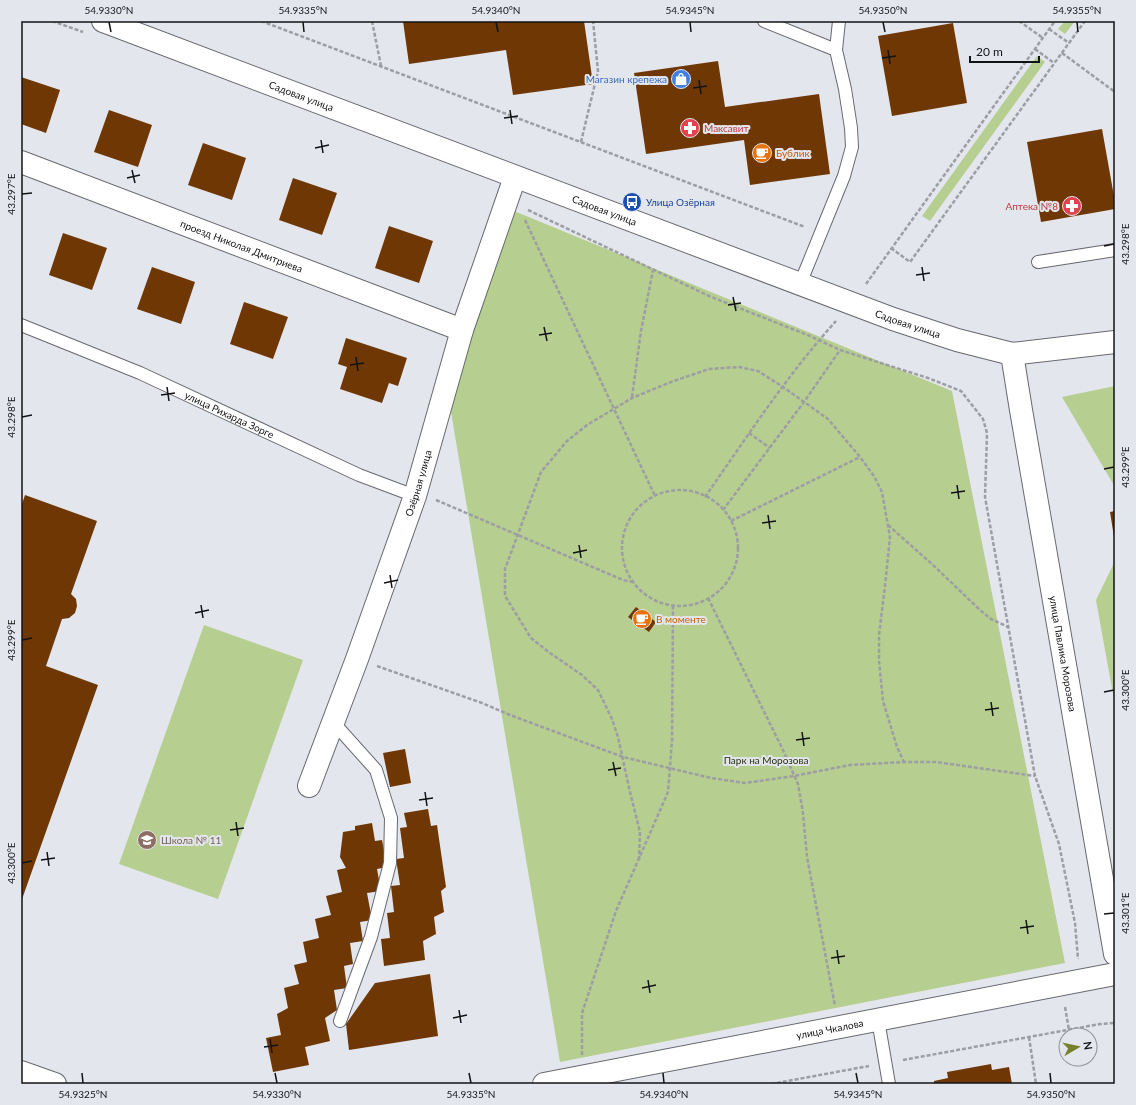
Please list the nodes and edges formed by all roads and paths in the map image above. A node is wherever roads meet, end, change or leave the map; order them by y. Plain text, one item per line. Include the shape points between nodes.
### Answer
1 (103, 21) edge
2 (261, 21) edge
3 (372, 21) edge
4 (593, 21) edge
5 (764, 21) edge
6 (839, 21) edge
7 (1019, 21) edge
8 (1056, 21) edge
9 (1085, 21) edge
10 (1049, 29) junction
11 (1043, 38) junction
12 (1069, 44) junction
13 (1035, 49) junction
14 (836, 50) junction
15 (1062, 53) junction
16 (1054, 63) junction
17 (381, 66) junction
18 (1115, 92) edge
19 (580, 142) junction
20 (21, 162) edge
21 (515, 177) junction
22 (525, 208) dead end
23 (525, 219) dead end
24 (821, 233) junction
25 (891, 248) junction
26 (1115, 250) edge
27 (1038, 262) dead end
28 (653, 270) junction
29 (800, 284) junction
30 (852, 304) junction
31 (21, 325) edge
32 (462, 330) junction
33 (819, 340) junction
34 (1115, 342) edge
35 (840, 350) junction
36 (1012, 354) junction
37 (783, 387) junction
38 (632, 398) junction
39 (804, 402) junction
40 (614, 408) junction
41 (750, 433) junction
42 (770, 448) junction
43 (860, 457) junction
44 (415, 493) junction
45 (655, 496) junction
46 (705, 496) junction
47 (723, 510) junction
48 (731, 522) junction
49 (888, 524) junction
50 (518, 535) junction
51 (633, 582) junction
52 (708, 598) junction
53 (673, 606) junction
54 (1008, 627) junction
55 (357, 659) junction
56 (333, 722) junction
57 (623, 757) junction
58 (904, 762) junction
59 (670, 768) junction
60 (794, 776) junction
61 (1035, 776) junction
62 (309, 786) dead end
63 (639, 860) junction
64 (1115, 954) edge
65 (1115, 974) edge
66 (1081, 980) junction
67 (878, 1020) junction
68 (340, 1021) dead end
69 (1115, 1023) edge
70 (839, 1027) junction
71 (1029, 1037) junction
72 (885, 1063) junction
73 (21, 1072) edge
74 (582, 1076) junction
75 (55, 1084) edge
76 (544, 1084) edge
77 (771, 1084) edge
78 (889, 1084) edge
79 (1036, 1084) edge

1 - 21 street, Садовая улица
2 - 17 path
3 - 17 path
4 - 19 path via 598,71
5 - 14 lane
6 - 14 lane
7 - 11 path
8 - 10 path
9 - 12 path
10 - 11 path
10 - 12 path
11 - 13 path
12 - 15 path
13 - 16 path
13 - 25 path
14 - 24 lane via 845,89 852,147 844,176
15 - 16 path
15 - 18 path
16 - 25 path via 910,262
17 - 19 path
19 - 24 path
20 - 32 street, проезд Николая Дмитриева
21 - 29 street, Садовая улица
21 - 32 street, Озёрная улица
22 - 28 path
23 - 40 path
24 - 29 lane
25 - 30 path
26 - 27 lane
28 - 33 path via 709,296
28 - 38 path
29 - 30 street, Садовая улица
30 - 33 path
30 - 36 street, Садовая улица via 957,340
31 - 44 lane, улица Рихарда Зорге via 140,373 359,475
32 - 44 street, Озёрная улица
33 - 35 path
33 - 37 path
34 - 36 street, Садовая улица
35 - 39 path
35 - 54 path via 961,391 983,419 987,433 985,497
36 - 64 street, улица Павлика Морозова
37 - 38 path via 758,371 739,367 710,369
37 - 39 path
37 - 41 path
38 - 40 path
39 - 42 path
39 - 43 path via 828,419
40 - 45 path
40 - 50 path via 567,441 542,472
41 - 42 path
41 - 46 path
42 - 47 path
43 - 48 path
43 - 49 path via 882,492
44 - 50 path
44 - 55 street, Озёрная улица
45 - 46 path via 674,490
45 - 51 path via 637,509 629,520 624,534 623,562
46 - 47 path
47 - 48 path
48 - 52 path via 736,534 736,561 732,574 724,586
49 - 54 path via 980,610
49 - 58 path via 890,537 879,635 879,661 883,701
50 - 51 path
50 - 57 path via 505,569 505,596 531,638 582,675 598,690 612,719
51 - 53 path via 647,596
52 - 53 path via 688,606
52 - 60 path
53 - 59 path
54 - 61 path
55 - 56 street, Озёрная улица
55 - 57 path
56 - 62 street, Озёрная улица
56 - 68 lane via 376,770 391,818 390,863 371,936
57 - 59 path
57 - 63 path via 640,832
58 - 60 path via 850,765
58 - 61 path via 936,762
59 - 60 path via 745,783
59 - 63 path via 668,792
60 - 70 path via 798,784 807,857
61 - 66 path via 1059,844 1075,923
63 - 74 path via 616,911 582,1013
65 - 66 street, улица Чкалова
66 - 67 street, улица Чкалова
67 - 70 street, улица Чкалова
67 - 72 lane
69 - 71 path
70 - 74 street, улица Чкалова
71 - 72 path
71 - 79 path
72 - 77 path
72 - 78 lane
73 - 75 street
74 - 76 street, улица Чкалова

